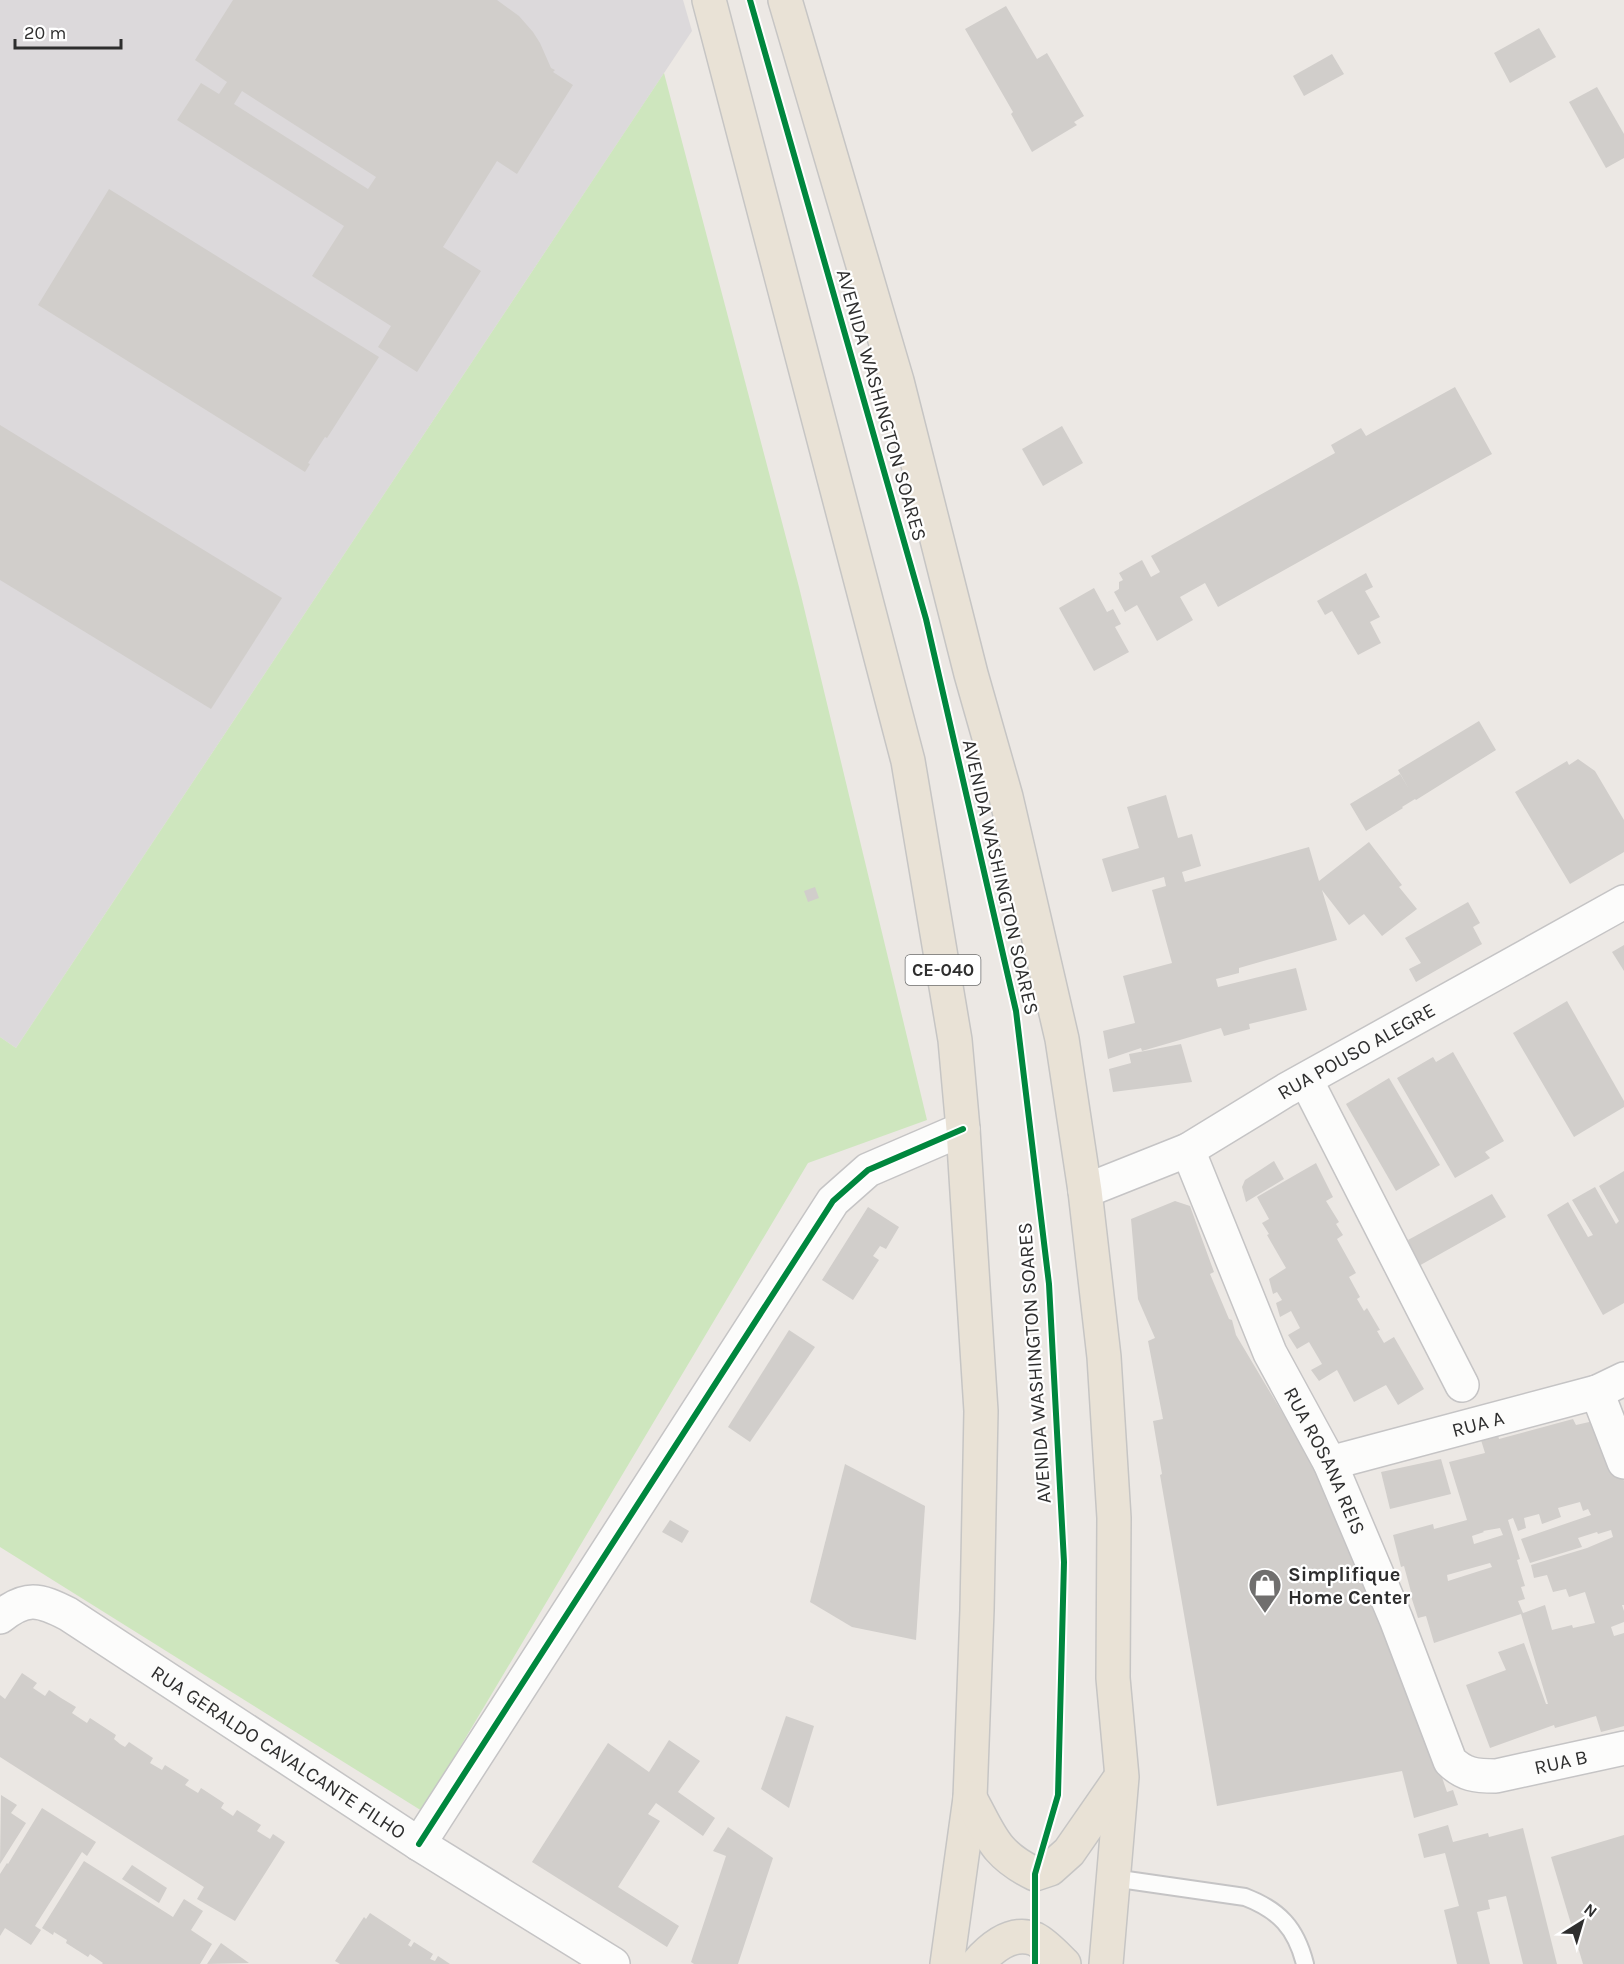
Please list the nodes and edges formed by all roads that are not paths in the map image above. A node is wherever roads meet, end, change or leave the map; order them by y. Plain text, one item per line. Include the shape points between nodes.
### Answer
1 (709, 0) edge
2 (785, 0) edge
3 (1624, 902) edge
4 (1306, 1080) junction
5 (963, 1129) junction
6 (1188, 1150) junction
7 (1085, 1191) junction
8 (1462, 1385) dead end
9 (1610, 1386) edge
10 (1624, 1462) edge
11 (1330, 1463) junction
12 (0, 1617) edge
13 (1624, 1748) edge
14 (1496, 1776) joint
15 (1122, 1777) junction
16 (970, 1798) junction
17 (419, 1844) junction
18 (1113, 1878) junction
19 (613, 1964) edge
20 (947, 1964) edge
21 (977, 1964) edge
22 (1064, 1964) edge
23 (1106, 1964) edge
24 (1305, 1964) edge

1 - 5 highway, CE-040 via 909,761 955,1040
2 - 7 highway, AVENIDA WASHINGTON SOARES via 897,381 1006,796 1062,1039
3 - 4 street, RUA POUSO ALEGRE
4 - 6 street, RUA POUSO ALEGRE
4 - 8 street
5 - 16 highway, CE-040 via 981,1411
5 - 17 street via 868,1170 833,1201
6 - 7 street, RUA POUSO ALEGRE
6 - 11 street, RUA ROSANA REIS via 1270,1353
7 - 15 highway, AVENIDA WASHINGTON SOARES via 1106,1380 1114,1518 1113,1678
9 - 10 street
9 - 11 street, RUA A
11 - 14 street, RUA ROSANA REIS via 1450,1761 1475,1776
12 - 17 street, RUA GERALDO CAVALCANTE FILHO via 24,1602 39,1602 68,1614
13 - 14 street, RUA B
15 - 16 highway via 1069,1852 1050,1869 1035,1874 999,1851
15 - 18 highway, AVENIDA WASHINGTON SOARES
16 - 20 highway, CE-040
17 - 19 street, RUA GERALDO CAVALCANTE FILHO
18 - 23 highway, AVENIDA WASHINGTON SOARES
18 - 24 lane via 1245,1897 1265,1905 1286,1922 1301,1946
21 - 22 highway via 995,1946 1020,1937 1035,1939

